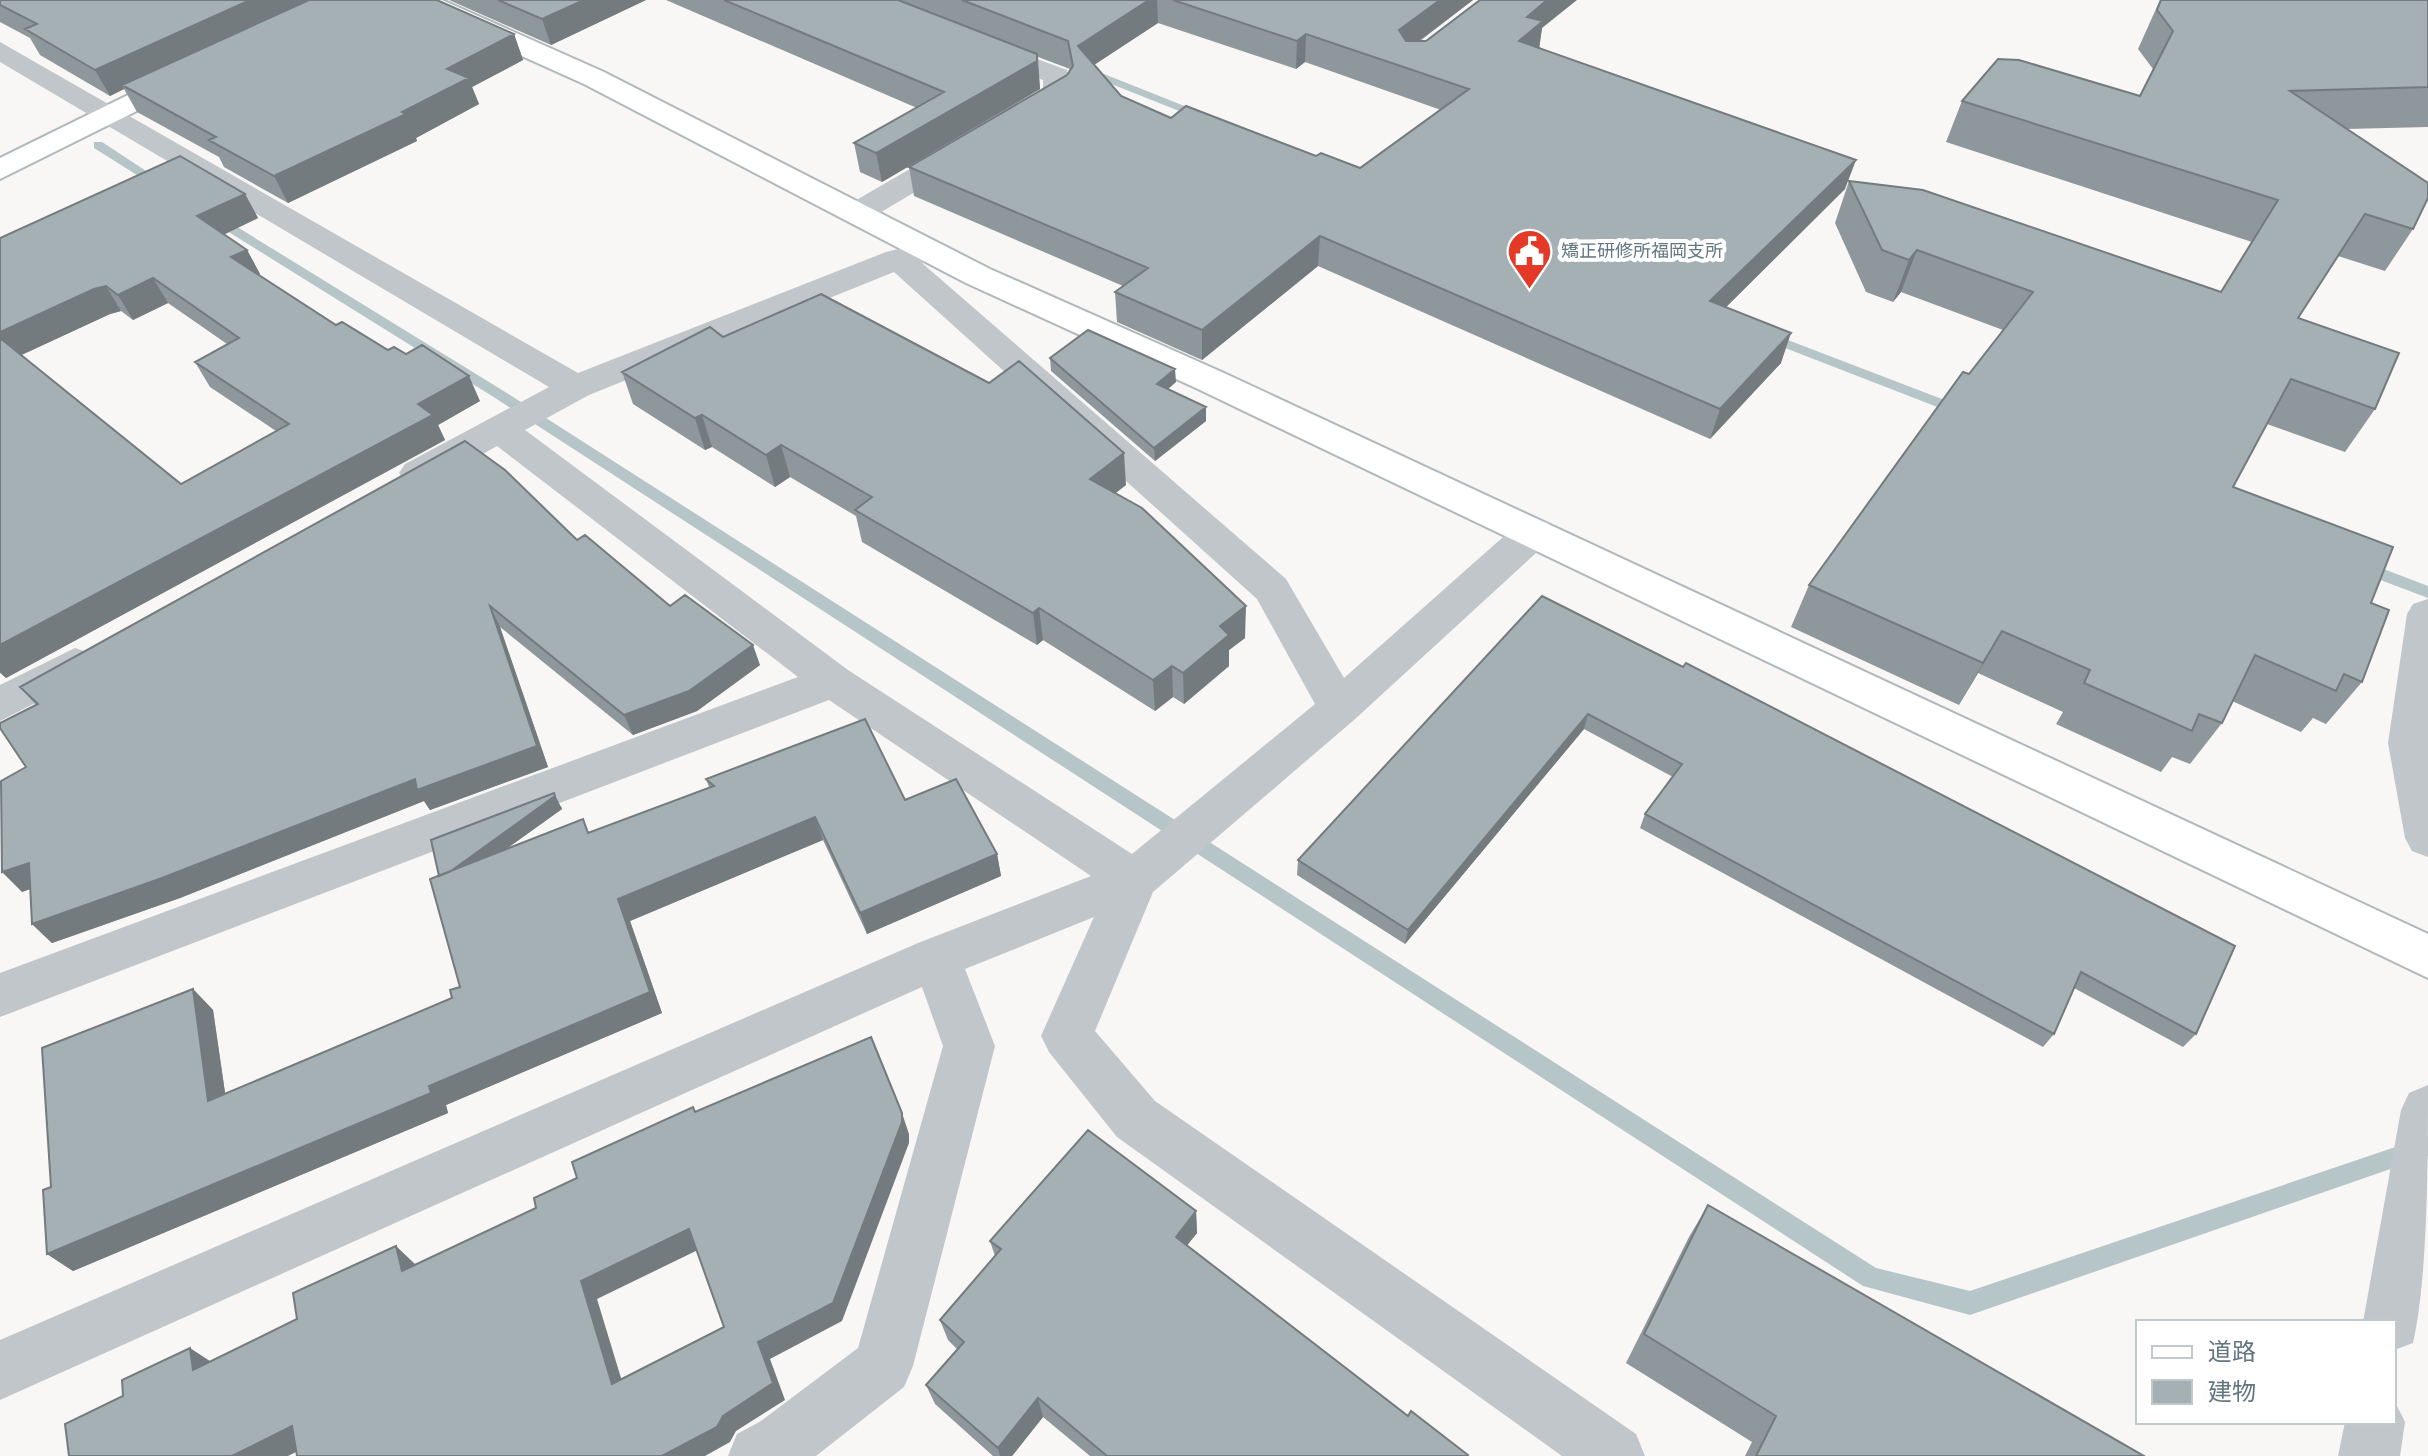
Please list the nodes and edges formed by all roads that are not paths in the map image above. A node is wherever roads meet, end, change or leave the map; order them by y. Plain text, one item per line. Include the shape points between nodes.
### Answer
1 (420, 0) edge
2 (959, 37) edge
3 (0, 50) edge
4 (205, 66) edge
5 (106, 112) junction
6 (0, 170) edge
7 (857, 213) junction
8 (914, 255) junction
9 (576, 387) junction
10 (499, 429) junction
11 (388, 490) edge
12 (1534, 532) junction
13 (2428, 614) edge
14 (111, 644) edge
15 (833, 681) junction
16 (0, 705) edge
17 (1339, 708) junction
18 (2428, 838) edge
19 (1134, 880) junction
20 (2428, 957) edge
21 (936, 958) junction
22 (0, 995) edge
23 (2428, 1110) edge
24 (2392, 1320) edge
25 (0, 1370) edge
26 (2375, 1424) edge
27 (759, 1456) edge
28 (1614, 1456) edge
29 (2369, 1456) edge

1 - 7 street via 594,78
2 - 7 street via 1057,76 1058,95
3 - 5 street
4 - 5 street
5 - 6 street via 65,141
5 - 9 street
7 - 8 street
8 - 9 street
8 - 12 street
8 - 17 street via 1272,589
9 - 10 street
10 - 11 street
10 - 15 street
12 - 17 street
12 - 20 street
13 - 18 street via 2410,743
14 - 16 street
15 - 19 street
15 - 22 street
17 - 19 street
19 - 21 street
19 - 28 street via 1067,1036 1136,1119
21 - 25 street
21 - 27 street via 969,1046 883,1366
23 - 24 street
26 - 29 street

